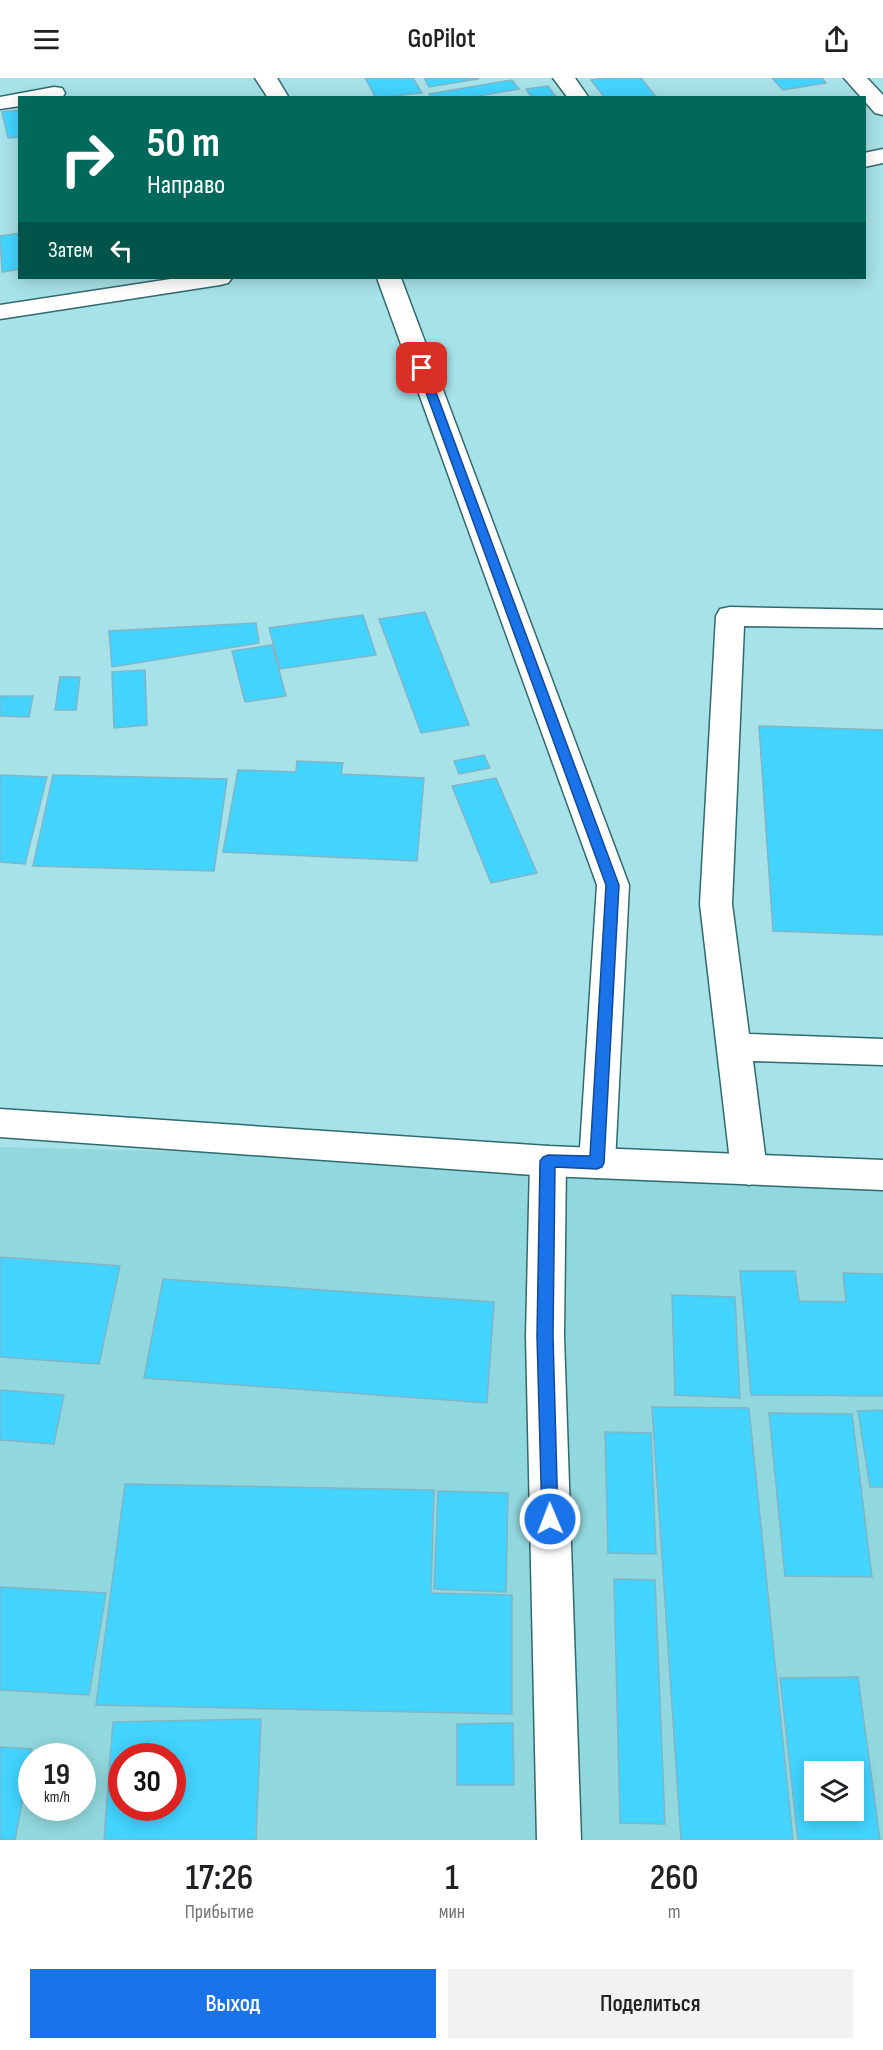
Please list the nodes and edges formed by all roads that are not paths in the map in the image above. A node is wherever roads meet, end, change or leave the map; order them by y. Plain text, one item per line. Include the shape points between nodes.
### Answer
1 (266, 78) edge
2 (564, 78) edge
3 (855, 78) edge
4 (54, 93) dead end
5 (39, 96) edge
6 (278, 96) edge
7 (578, 96) edge
8 (18, 99) edge
9 (0, 103) edge
10 (883, 108) edge
11 (883, 156) edge
12 (866, 160) edge
13 (214, 279) edge
14 (389, 279) edge
15 (0, 312) edge
16 (883, 619) edge
17 (734, 1047) junction
18 (883, 1052) edge
19 (0, 1123) edge
20 (548, 1161) junction
21 (597, 1163) junction
22 (749, 1170) junction
23 (883, 1175) edge
24 (558, 1840) edge

1 - 6 street
2 - 7 street
3 - 10 street
4 - 5 street
8 - 9 street
11 - 12 street
13 - 15 street
14 - 21 street via 613,885
16 - 17 street via 730,616 716,904
17 - 18 street
17 - 22 street
19 - 20 street
20 - 21 street
20 - 24 street via 545,1336
21 - 22 street
22 - 23 street

